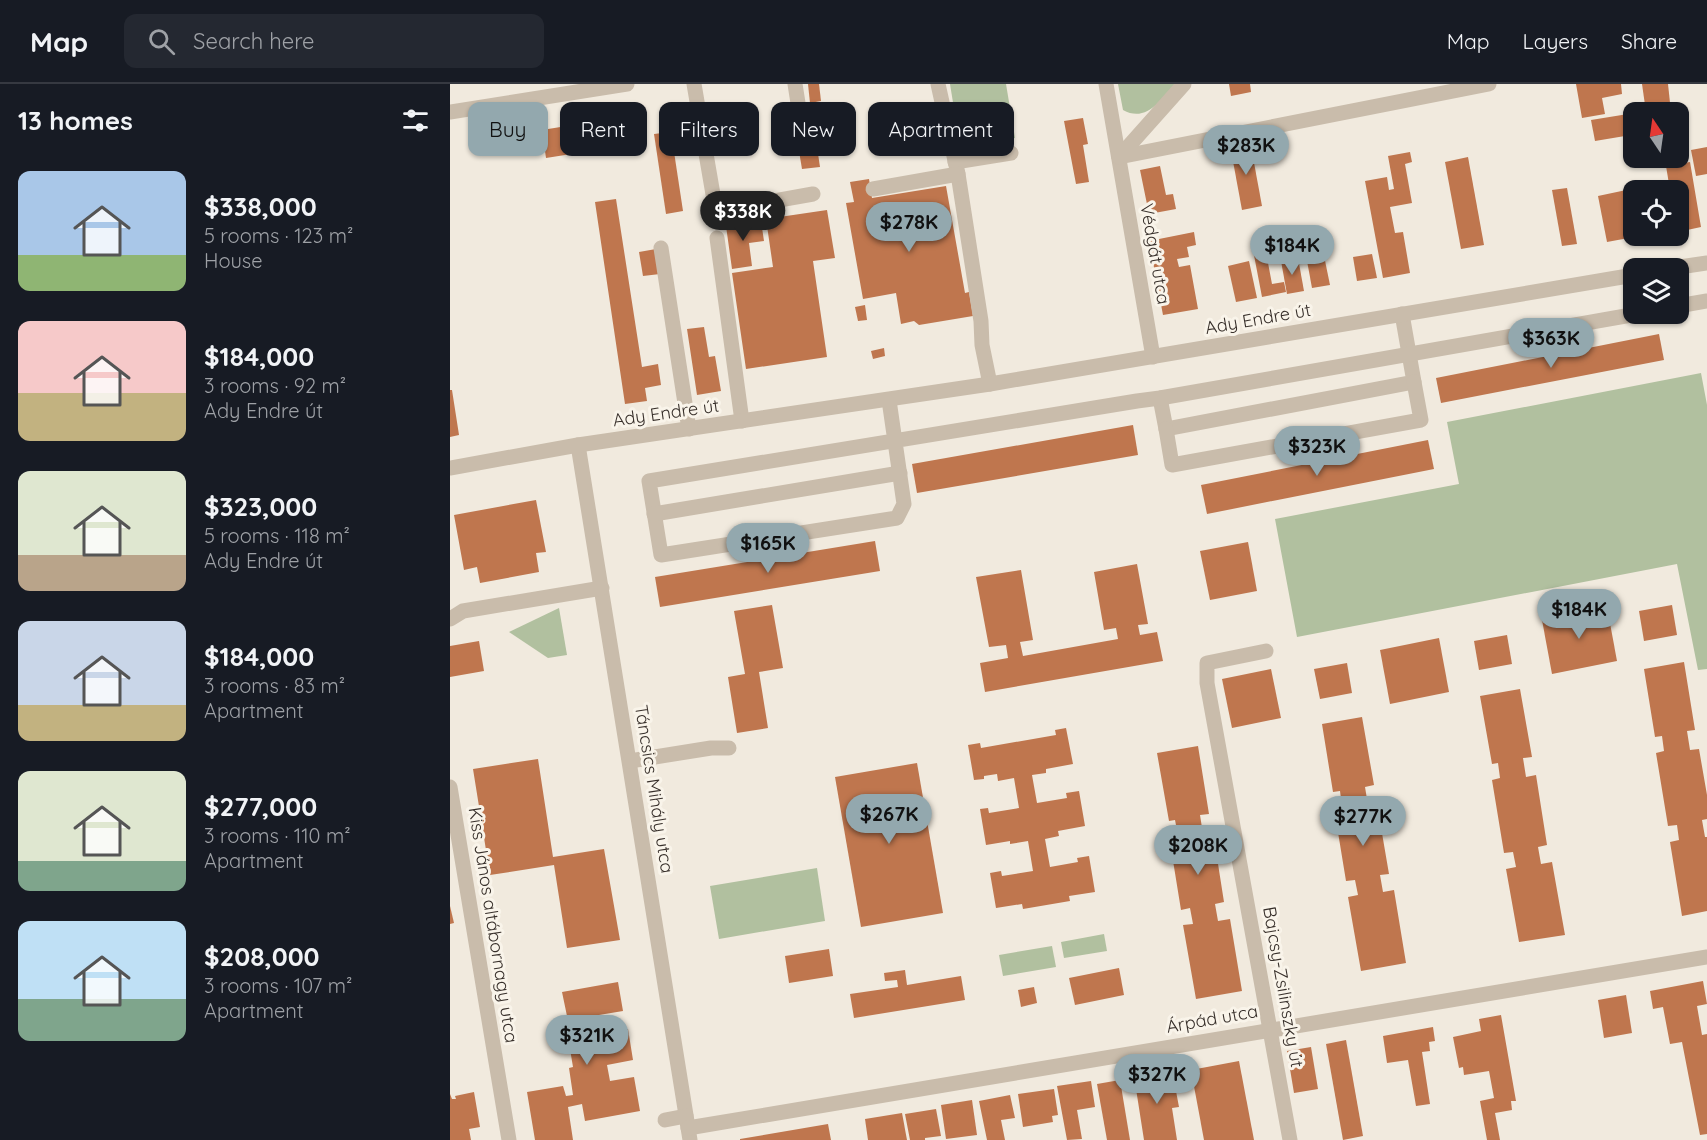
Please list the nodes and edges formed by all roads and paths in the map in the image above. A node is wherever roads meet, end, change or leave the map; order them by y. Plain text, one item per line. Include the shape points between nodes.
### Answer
1 (627, 84) edge
2 (694, 84) edge
3 (795, 84) edge
4 (938, 84) edge
5 (1106, 84) edge
6 (1184, 84) edge
7 (1489, 84) edge
8 (798, 102) edge
9 (450, 112) edge
10 (1000, 156) edge
11 (1119, 157) junction
12 (957, 168) junction
13 (873, 189) dead end
14 (813, 194) dead end
15 (717, 238) dead end
16 (661, 248) dead end
17 (1707, 263) edge
18 (1689, 266) edge
19 (1623, 277) edge
20 (1707, 301) edge
21 (1689, 304) edge
22 (1402, 314) junction
23 (1623, 316) edge
24 (1409, 354) junction
25 (1153, 357) junction
26 (1414, 382) junction
27 (990, 384) junction
28 (1160, 398) junction
29 (888, 400) junction
30 (742, 421) junction
31 (689, 429) junction
32 (1166, 429) junction
33 (894, 441) junction
34 (578, 445) junction
35 (450, 468) edge
36 (900, 473) junction
37 (654, 514) junction
38 (602, 588) junction
39 (454, 613) edge
40 (1266, 651) dead end
41 (729, 748) dead end
42 (630, 761) junction
43 (450, 787) edge
44 (1707, 957) edge
45 (1271, 1029) junction
46 (665, 1120) dead end
47 (688, 1128) edge
48 (509, 1140) edge
49 (1290, 1140) edge

1 - 9 street
2 - 14 street via 715,206 724,210
3 - 8 street
4 - 12 street
5 - 11 street, Védgát utca
6 - 11 street
7 - 11 street
10 - 12 street
11 - 25 street, Védgát utca
12 - 13 street
12 - 27 street
15 - 30 street
16 - 31 street
17 - 18 street
19 - 22 street, Ady Endre út
20 - 21 street
22 - 24 street
22 - 25 street, Ady Endre út
23 - 24 street
24 - 26 street
24 - 28 street
25 - 27 street, Ady Endre út
26 - 32 street
26 - 32 street via 1421,420 1172,465
27 - 29 street, Ady Endre út
28 - 32 street
28 - 33 street
29 - 30 street, Ady Endre út
29 - 33 street
30 - 31 street, Ady Endre út
31 - 34 street, Ady Endre út
33 - 36 street
33 - 37 street via 649,482
34 - 35 street, Ady Endre út
34 - 38 street, Táncsics Mihály utca
36 - 37 street
36 - 37 street via 904,504 897,518 661,555
38 - 39 street
38 - 42 street, Táncsics Mihály utca
40 - 45 street, Bajcsy-Zsilinszky út via 1207,663 1207,683
41 - 42 street
42 - 47 street, Táncsics Mihály utca
43 - 48 street, Kiss János altábornagy utca
44 - 45 street, Árpád utca
45 - 47 street, Árpád utca
45 - 49 street, Bajcsy-Zsilinszky út
46 - 47 street, Árpád utca

